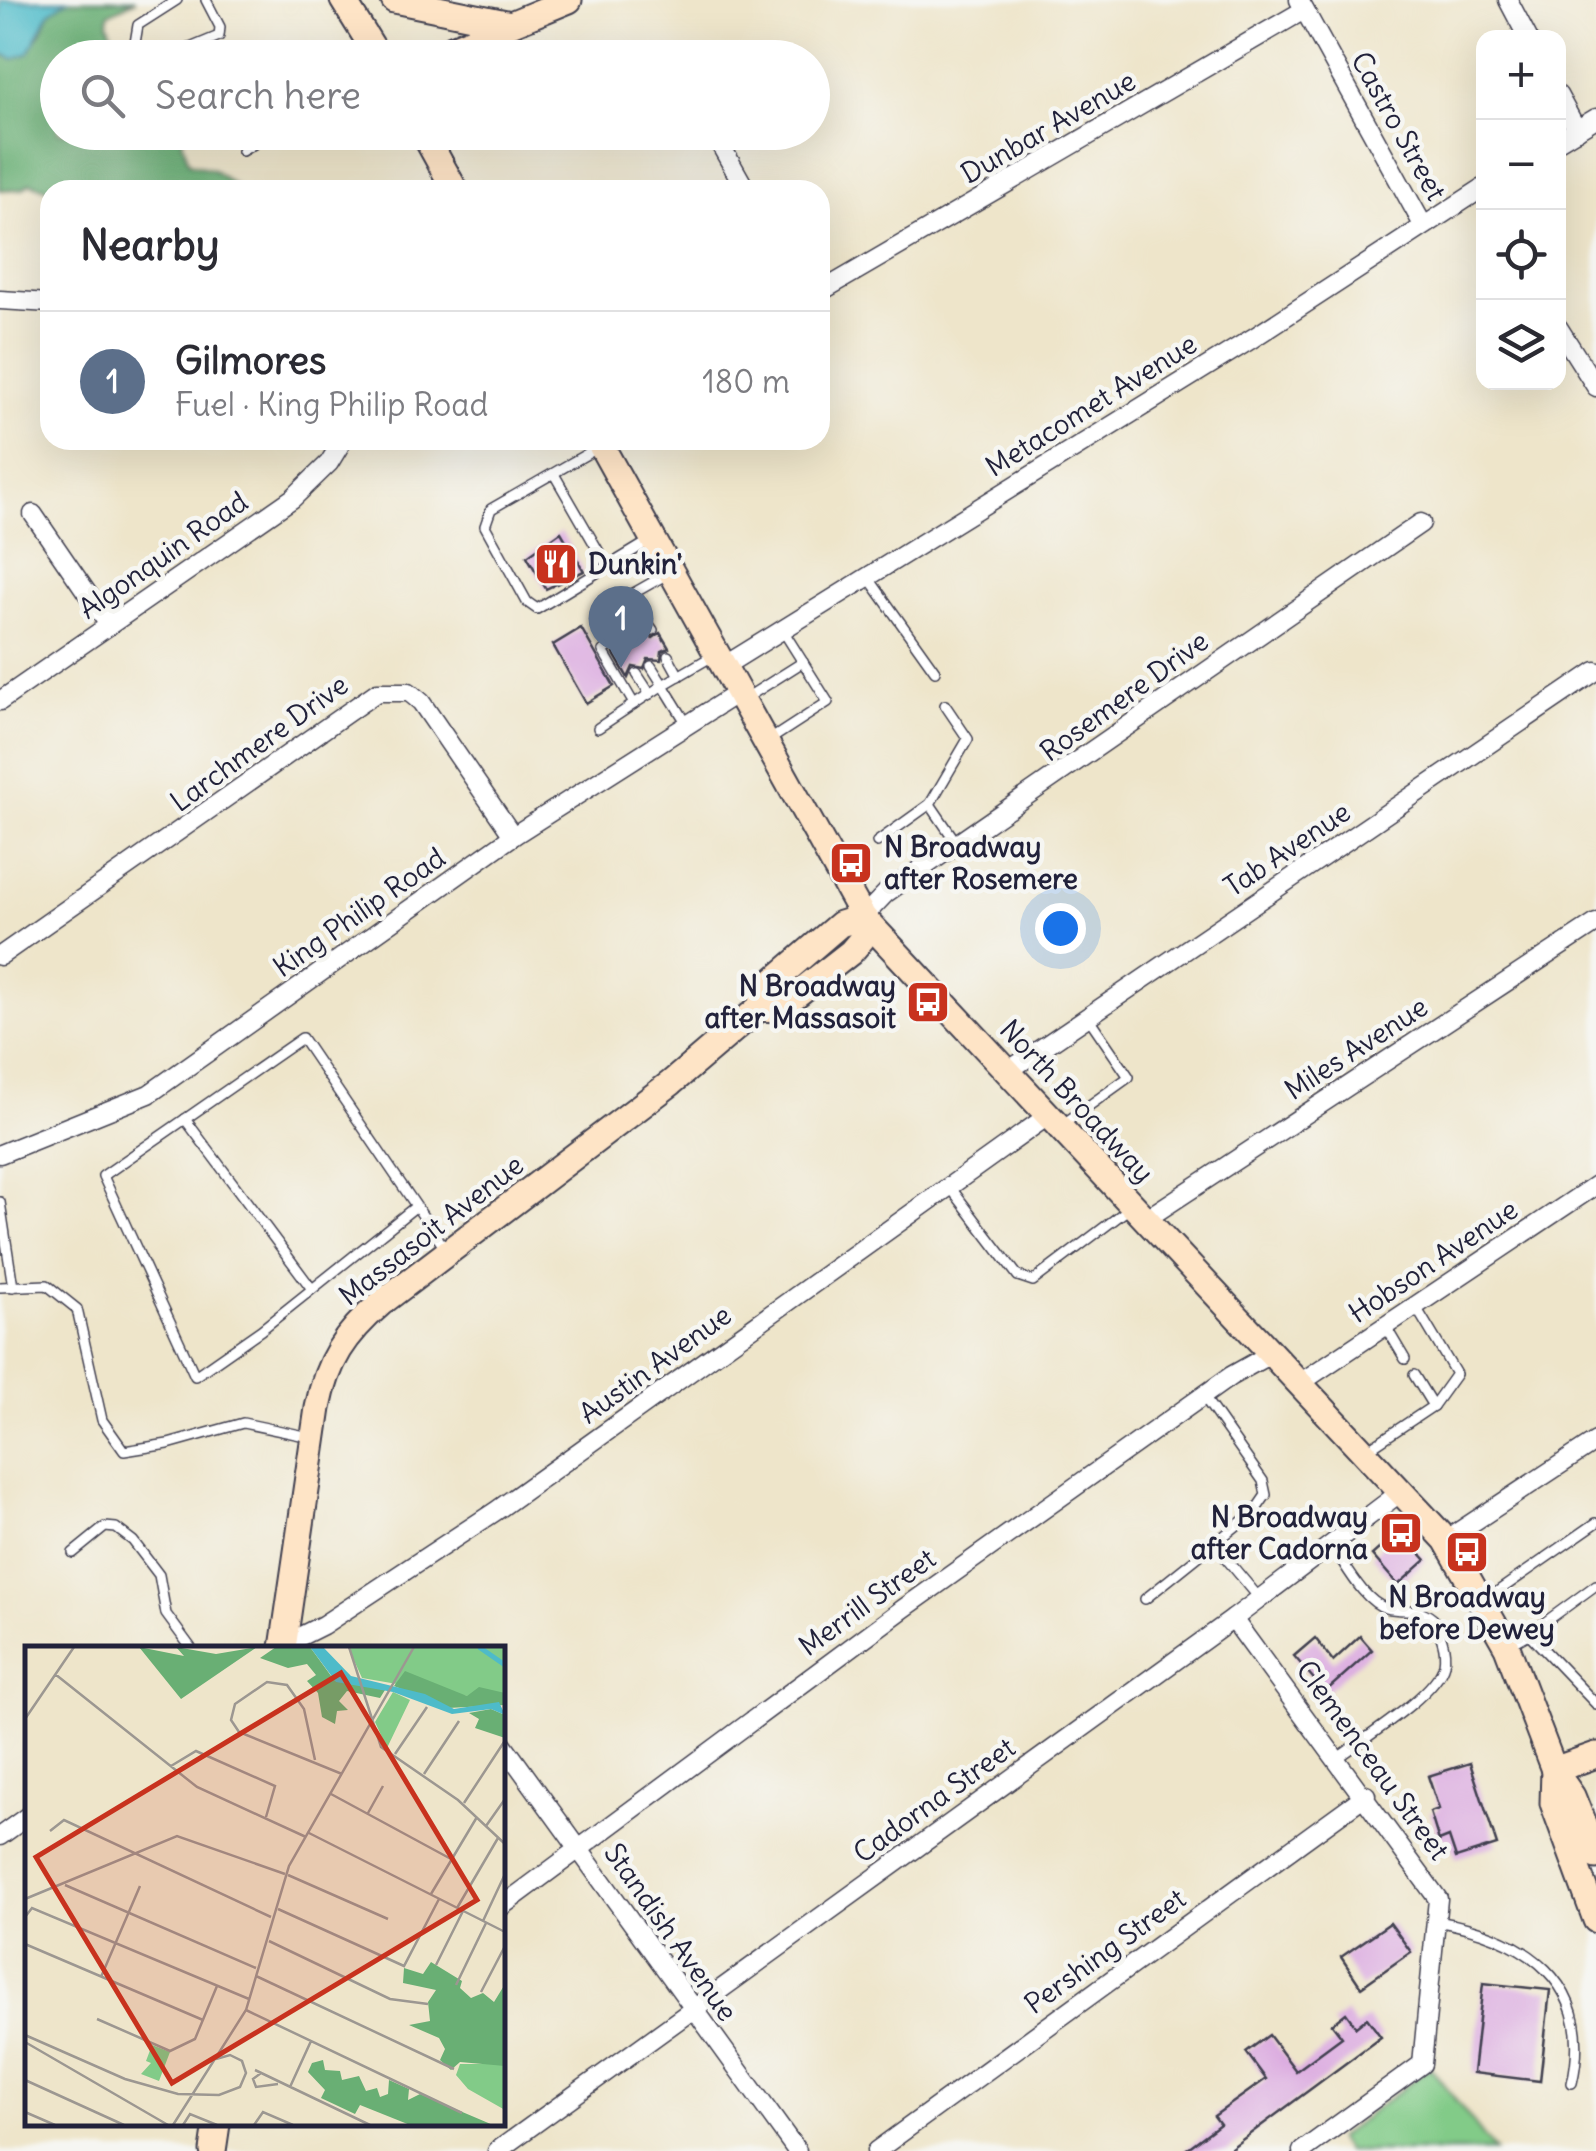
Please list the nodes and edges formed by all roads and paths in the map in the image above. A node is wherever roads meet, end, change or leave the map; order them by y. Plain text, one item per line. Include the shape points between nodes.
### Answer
1 (177, 0) edge
2 (206, 0) edge
3 (343, 0) edge
4 (394, 0) edge
5 (570, 0) edge
6 (1508, 0) edge
7 (1301, 5) edge
8 (506, 23) junction
9 (1524, 30) edge
10 (136, 40) edge
11 (209, 40) edge
12 (368, 40) edge
13 (468, 40) edge
14 (1566, 109) edge
15 (1596, 118) edge
16 (1577, 130) junction
17 (1566, 136) edge
18 (433, 150) edge
19 (723, 150) edge
20 (449, 180) edge
21 (740, 180) edge
22 (1476, 191) edge
23 (1422, 225) junction
24 (830, 286) edge
25 (0, 300) edge
26 (40, 302) edge
27 (1566, 340) edge
28 (1596, 387) edge
29 (337, 450) edge
30 (590, 450) edge
31 (604, 450) edge
32 (554, 474) junction
33 (33, 514) dead end
34 (1421, 523) dead end
35 (653, 538) junction
36 (606, 564) junction
37 (671, 571) junction
38 (866, 575) junction
39 (109, 625) junction
40 (641, 627) junction
41 (782, 629) junction
42 (652, 630) dead end
43 (668, 656) dead end
44 (721, 659) junction
45 (803, 662) junction
46 (652, 666) dead end
47 (935, 671) dead end
48 (1596, 671) edge
49 (637, 674) dead end
50 (679, 676) junction
51 (664, 686) junction
52 (650, 694) junction
53 (741, 696) junction
54 (0, 700) edge
55 (634, 704) junction
56 (944, 705) dead end
57 (687, 724) junction
58 (598, 728) dead end
59 (766, 742) junction
60 (930, 804) junction
61 (513, 836) junction
62 (876, 842) dead end
63 (958, 844) junction
64 (863, 917) junction
65 (1596, 923) edge
66 (0, 956) edge
67 (1088, 1017) junction
68 (1008, 1072) junction
69 (185, 1119) junction
70 (1055, 1121) junction
71 (0, 1154) edge
72 (1596, 1185) edge
73 (950, 1187) junction
74 (0, 1202) edge
75 (415, 1207) junction
76 (1140, 1212) junction
77 (448, 1252) junction
78 (13, 1287) junction
79 (0, 1288) edge
80 (312, 1289) junction
81 (1415, 1306) junction
82 (1385, 1326) junction
83 (1272, 1353) junction
84 (1405, 1359) dead end
85 (1414, 1375) dead end
86 (1300, 1383) junction
87 (1203, 1396) junction
88 (1433, 1406) junction
89 (314, 1438) junction
90 (1596, 1441) edge
91 (1364, 1451) junction
92 (1402, 1491) junction
93 (1596, 1523) edge
94 (1446, 1540) junction
95 (1214, 1544) junction
96 (1332, 1546) junction
97 (74, 1553) dead end
98 (1596, 1585) edge
99 (1145, 1599) dead end
100 (1260, 1599) junction
101 (1484, 1601) junction
102 (1234, 1618) junction
103 (1518, 1640) junction
104 (190, 1646) edge
105 (280, 1646) edge
106 (282, 1646) edge
107 (1596, 1704) edge
108 (505, 1747) edge
109 (1596, 1755) edge
110 (1338, 1758) junction
111 (1554, 1770) junction
112 (1366, 1795) junction
113 (25, 1818) edge
114 (0, 1836) edge
115 (580, 1850) junction
116 (1596, 1856) edge
117 (505, 1904) edge
118 (1596, 1920) edge
119 (1436, 1921) junction
120 (691, 2009) junction
121 (1572, 2082) dead end
122 (217, 2126) edge
123 (1324, 2145) edge
124 (214, 2151) edge
125 (497, 2151) edge
126 (797, 2151) edge
127 (876, 2151) edge
128 (1302, 2151) edge

1 - 10 lane via 138,25
2 - 11 lane via 220,27
3 - 12 main road
4 - 8 main road
5 - 8 main road
6 - 9 street
7 - 23 street, Castro Street
7 - 24 street, Dunbar Avenue
8 - 13 main road
14 - 16 street
15 - 16 street
16 - 17 street
18 - 20 main road
19 - 21 street
22 - 23 street, Metacomet Avenue
23 - 38 street, Metacomet Avenue via 1253,338
25 - 26 street
27 - 28 street
29 - 39 street, Algonquin Road via 293,498
30 - 32 lane
31 - 35 main road, North Broadway
32 - 36 lane
32 - 36 lane via 491,509 486,526 526,602 537,609
33 - 39 street
34 - 63 street, Rosemere Drive
35 - 36 lane
35 - 37 main road, North Broadway
37 - 40 lane via 625,598
37 - 44 main road, North Broadway
38 - 41 street, Metacomet Avenue
38 - 47 lane
39 - 54 street, Algonquin Road
40 - 42 lane via 648,622
40 - 55 lane via 603,651
41 - 44 street, Metacomet Avenue
41 - 45 lane
43 - 50 lane
44 - 50 lane
44 - 53 main road, North Broadway
45 - 53 lane
45 - 59 lane via 828,702
46 - 51 lane
48 - 67 street, Tab Avenue
49 - 52 lane
50 - 51 lane
51 - 52 lane
51 - 57 lane
52 - 55 lane
53 - 57 street, King Philip Road
53 - 59 main road, North Broadway
55 - 58 lane
56 - 60 lane via 968,739
57 - 61 street, King Philip Road
59 - 64 main road, North Broadway
60 - 62 lane
60 - 63 lane
61 - 66 street, Larchmere Drive via 421,702 409,692 378,692
61 - 71 street, King Philip Road via 150,1094
63 - 64 street, Rosemere Drive via 886,892
64 - 68 main road, North Broadway
64 - 77 main road, Massasoit Avenue via 840,924 770,984 759,1008 671,1082
65 - 76 street, Miles Avenue
67 - 68 street, Tab Avenue
67 - 70 lane via 1129,1076
68 - 70 main road, North Broadway
69 - 75 lane via 302,1038
69 - 80 lane
69 - 80 lane via 103,1176 195,1376
70 - 73 street, Austin Avenue
70 - 76 main road, North Broadway
72 - 81 street, Hobson Avenue
73 - 76 lane via 1018,1276 1033,1280
73 - 106 street, Austin Avenue via 496,1511
74 - 78 lane
75 - 77 lane
75 - 80 lane
76 - 83 main road, North Broadway
77 - 89 main road, Massasoit Avenue via 341,1342 325,1377
78 - 79 lane
78 - 89 lane via 48,1286 77,1309 102,1420 124,1450 243,1423
81 - 82 street, Hobson Avenue
81 - 88 lane via 1457,1370
82 - 84 lane
82 - 86 street, Hobson Avenue
83 - 86 main road, North Broadway
83 - 87 street, Merrill Street
85 - 88 lane
86 - 91 main road, North Broadway
87 - 95 lane via 1263,1480 1266,1495
87 - 115 street, Merrill Street
88 - 91 lane
89 - 105 main road, Massasoit Avenue
90 - 94 street
91 - 92 main road, North Broadway
92 - 94 main road, North Broadway
92 - 96 street, Cadorna Street
93 - 101 lane
94 - 101 main road, North Broadway
95 - 99 lane
95 - 100 lane
96 - 100 street, Cadorna Street
96 - 110 lane via 1372,1601 1433,1619 1445,1653 1431,1687
97 - 104 lane via 105,1527 133,1541 159,1575 166,1614
98 - 103 lane
100 - 102 street, Cadorna Street
101 - 103 main road, North Broadway
102 - 110 street, Clemenceau Street
102 - 120 street, Cadorna Street
103 - 107 lane
103 - 111 main road, North Broadway
108 - 115 street, Standish Avenue
109 - 111 main road
110 - 112 street, Clemenceau Street
111 - 116 main road, North Broadway
111 - 118 main road, North Broadway via 1553,1803
112 - 119 street, Clemenceau Street via 1434,1891
112 - 127 street, Pershing Street
113 - 114 street
115 - 117 street, Merrill Street
115 - 120 street, Standish Avenue
119 - 121 lane via 1528,1952 1562,1980 1580,2013
119 - 123 street, Clemenceau Street via 1422,2064
120 - 125 street, Cadorna Street
120 - 126 street, Standish Avenue
122 - 124 main road
123 - 128 street

